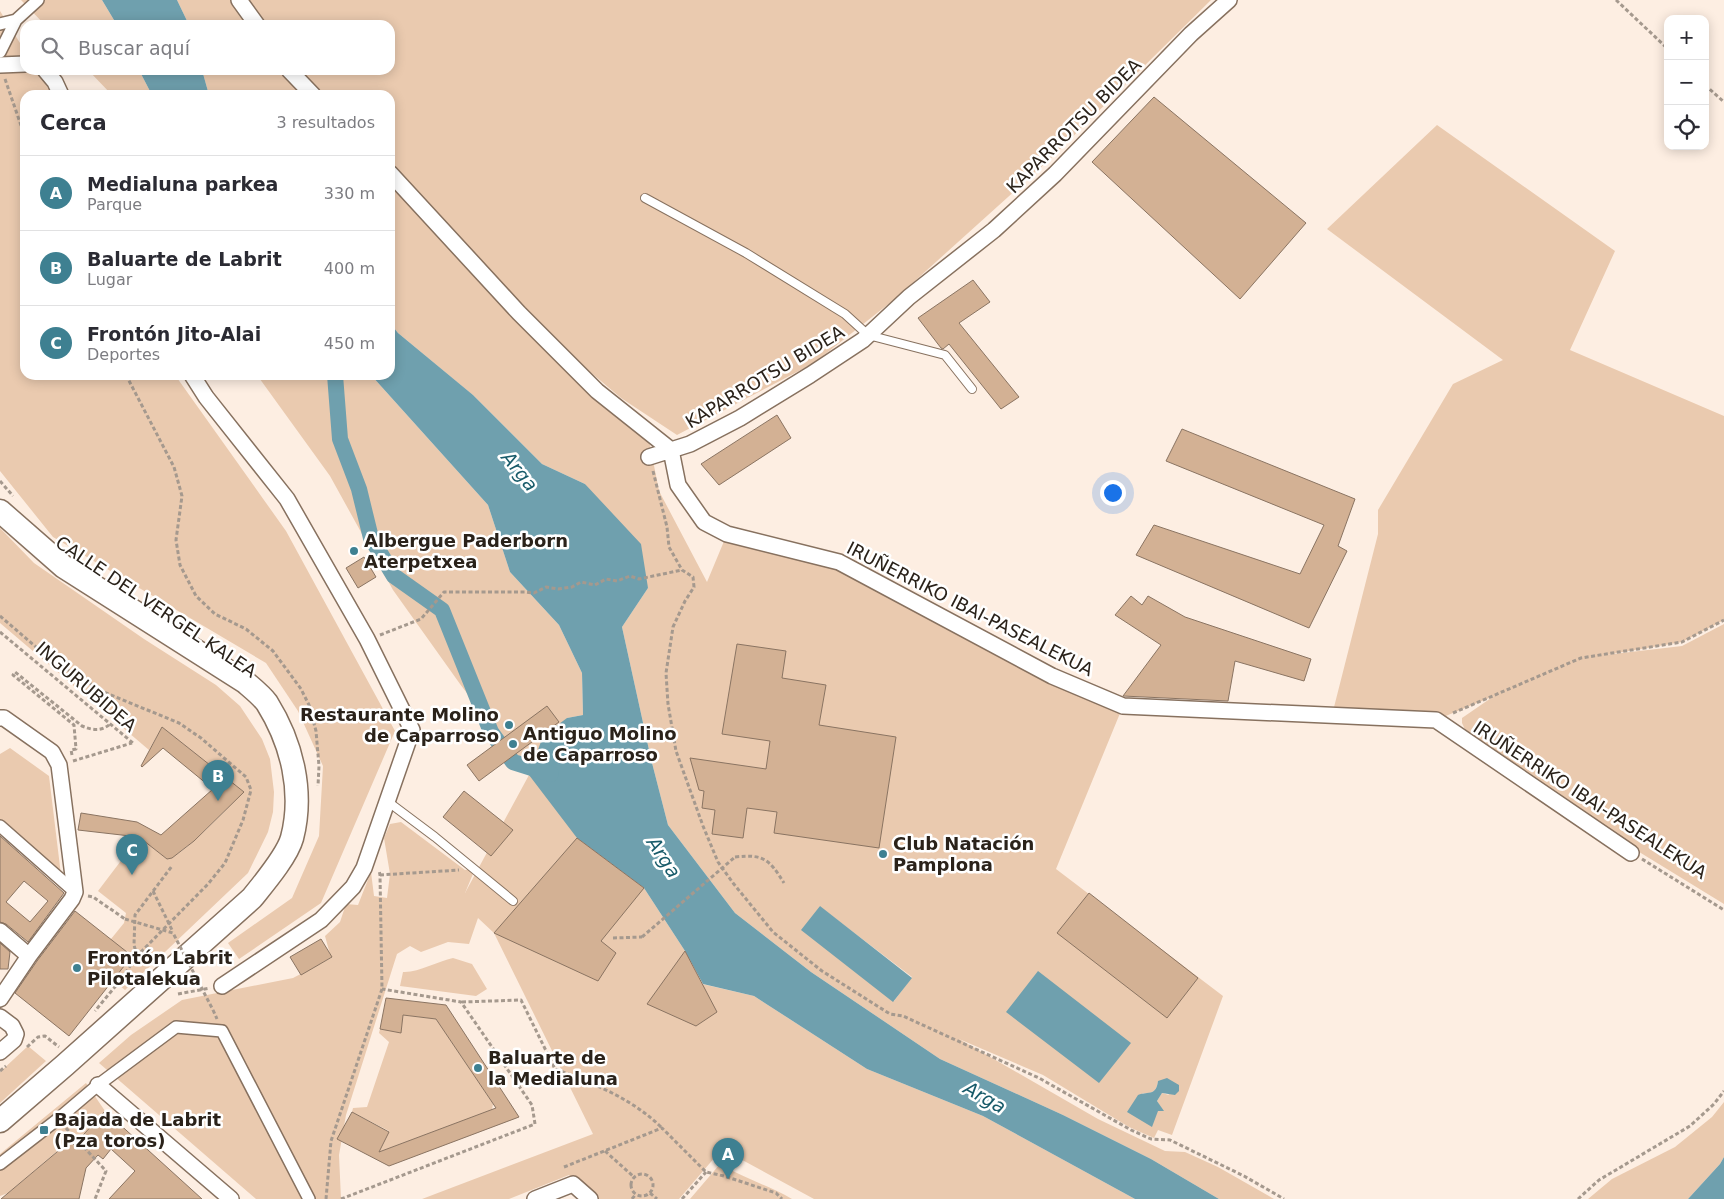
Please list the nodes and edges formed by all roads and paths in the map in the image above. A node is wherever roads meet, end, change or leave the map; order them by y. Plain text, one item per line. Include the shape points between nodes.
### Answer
1 (38, 0) edge
2 (1229, 0) edge
3 (1616, 0) edge
4 (241, 1) edge
5 (16, 20) junction
6 (254, 20) edge
7 (0, 24) edge
8 (1664, 45) edge
9 (0, 61) edge
10 (20, 63) edge
11 (49, 75) edge
12 (294, 75) edge
13 (1709, 88) edge
14 (59, 90) edge
15 (309, 90) edge
16 (1724, 102) edge
17 (20, 122) edge
18 (395, 178) edge
19 (645, 198) dead end
20 (868, 335) junction
21 (129, 380) edge
22 (195, 380) edge
23 (972, 389) dead end
24 (671, 450) junction
25 (649, 457) joint
26 (0, 481) edge
27 (8, 506) edge
28 (682, 570) junction
29 (0, 616) edge
30 (1724, 620) edge
31 (0, 632) edge
32 (367, 639) junction
33 (0, 718) edge
34 (1436, 720) junction
35 (72, 761) dead end
36 (318, 786) dead end
37 (387, 801) junction
38 (0, 826) edge
39 (372, 846) junction
40 (1630, 853) joint
41 (172, 866) dead end
42 (475, 869) junction
43 (380, 875) junction
44 (784, 883) dead end
45 (153, 891) junction
46 (75, 892) junction
47 (513, 901) dead end
48 (1724, 910) edge
49 (0, 931) edge
50 (173, 933) junction
51 (613, 938) dead end
52 (29, 956) junction
53 (137, 956) junction
54 (200, 966) dead end
55 (192, 973) dead end
56 (222, 986) joint
57 (382, 989) junction
58 (178, 994) dead end
59 (0, 999) edge
60 (461, 1002) junction
61 (213, 1010) dead end
62 (92, 1014) dead end
63 (0, 1017) edge
64 (0, 1052) edge
65 (98, 1085) junction
66 (1724, 1091) edge
67 (0, 1121) edge
68 (662, 1128) junction
69 (71, 1133) dead end
70 (605, 1151) junction
71 (0, 1164) edge
72 (564, 1167) dead end
73 (706, 1172) junction
74 (634, 1177) junction
75 (650, 1193) junction
76 (636, 1194) junction
77 (95, 1199) edge
78 (231, 1199) edge
79 (309, 1199) edge
80 (326, 1199) edge
81 (341, 1199) edge
82 (535, 1199) edge
83 (590, 1199) edge
84 (632, 1199) edge
85 (657, 1199) edge
86 (682, 1199) edge
87 (782, 1199) edge
88 (1284, 1199) edge
89 (1578, 1199) edge

1 - 5 street
2 - 20 street, KAPARROTSU BIDEA via 1008,218 909,297
3 - 8 path
4 - 6 street
5 - 7 street
5 - 9 street
9 - 10 street
9 - 17 path
11 - 14 street
12 - 15 street
13 - 16 path
18 - 24 street via 519,313 597,391
19 - 20 lane via 746,253 844,314
20 - 23 lane via 945,355
20 - 24 street, KAPARROTSU BIDEA via 740,418 690,444
21 - 36 path via 174,467 182,496 176,540 180,565 196,596 215,614 246,629 273,651 301,690 316,731
22 - 32 street via 287,499
24 - 25 street
24 - 34 street, IRUÑERRIKO IBAI-PASEALEKUA via 678,485 704,522 727,534 839,562 1052,676 1123,706
25 - 28 path via 669,546
26 - 27 path
27 - 67 main road, CALLE DEL VERGEL KALEA via 64,567 245,682 266,702 293,762 298,799 292,840 273,872 252,898
28 - 32 path via 639,579 630,576 595,584 581,582 558,589 546,587 534,593 444,592 421,620
28 - 88 path via 693,577 694,587 673,627 666,674 676,751 718,862 773,932 822,970 890,1014 903,1016 1002,1060 1131,1130 1151,1139 1170,1140
29 - 53 path via 50,659 106,693 179,723 202,738 246,777 251,790 225,864
30 - 34 path, IRUÑERRIKO IBAI-PASEALEKUA via 1682,642 1581,658
31 - 35 path, INGURUBIDEA via 133,743
32 - 37 street via 412,730
33 - 46 street via 52,752 59,765
34 - 40 street, IRUÑERRIKO IBAI-PASEALEKUA
37 - 39 street
37 - 42 lane
38 - 46 street
39 - 43 path
39 - 56 street via 354,887 321,920
40 - 48 path, IRUÑERRIKO IBAI-PASEALEKUA
41 - 45 path
42 - 43 path
42 - 47 lane
43 - 57 path
44 - 51 path, bridge via 766,859 735,857 642,937
45 - 50 path, bridge
45 - 53 path via 135,915
46 - 50 path, bridge via 93,897 125,920
46 - 52 street
49 - 52 street
50 - 61 path, bridge
52 - 59 street
53 - 62 path
54 - 55 path
56 - 58 path
57 - 60 path
57 - 80 path via 331,1141
60 - 68 path via 521,1000 555,1070 599,1085
60 - 81 path via 532,1106 535,1124
63 - 64 street via 12,1026 16,1034
65 - 71 street
65 - 78 street
65 - 79 street via 176,1027 222,1031
66 - 89 path via 1690,1126 1605,1176
68 - 70 path
68 - 73 path
69 - 77 path via 106,1171
70 - 72 path
70 - 74 path
73 - 86 path
73 - 87 path via 776,1193
74 - 75 path via 643,1173 652,1179
74 - 76 path via 631,1186
75 - 76 path
75 - 85 path
76 - 84 path
82 - 83 street via 573,1184

